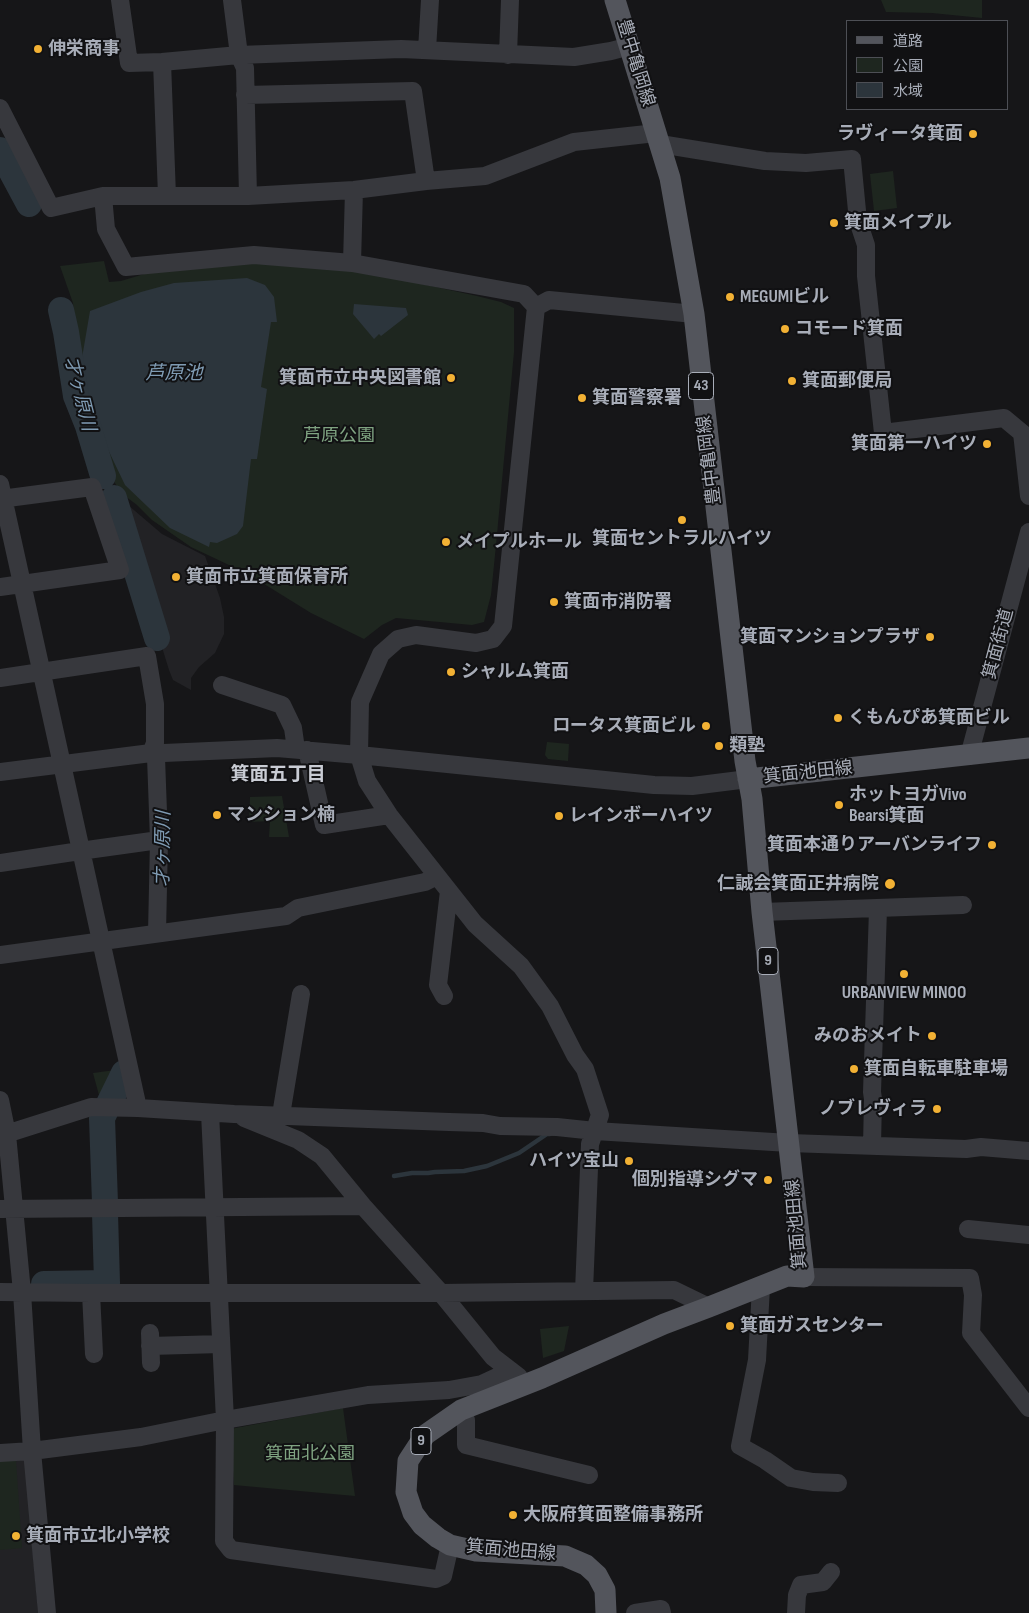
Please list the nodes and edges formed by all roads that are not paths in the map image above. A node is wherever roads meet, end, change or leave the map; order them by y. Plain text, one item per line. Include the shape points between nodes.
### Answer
1 (120, 0) edge
2 (232, 0) edge
3 (430, 0) edge
4 (510, 0) edge
5 (615, 0) edge
6 (630, 46) junction
7 (427, 50) junction
8 (239, 55) junction
9 (508, 55) junction
10 (162, 62) junction
11 (246, 95) junction
12 (0, 108) edge
13 (658, 139) junction
14 (426, 181) junction
15 (354, 190) junction
16 (103, 196) junction
17 (167, 196) junction
18 (248, 196) junction
19 (352, 264) junction
20 (536, 307) junction
21 (694, 314) junction
22 (1, 494) edge
23 (1029, 496) edge
24 (1029, 532) edge
25 (22, 584) junction
26 (0, 587) edge
27 (41, 671) junction
28 (0, 678) edge
29 (222, 685) dead end
30 (1029, 748) edge
31 (301, 750) junction
32 (358, 755) junction
33 (969, 756) junction
34 (62, 763) junction
35 (0, 772) edge
36 (748, 779) junction
37 (388, 815) junction
38 (159, 840) junction
39 (80, 851) junction
40 (0, 864) edge
41 (437, 876) junction
42 (449, 891) junction
43 (963, 905) dead end
44 (878, 909) junction
45 (762, 912) junction
46 (157, 933) junction
47 (101, 941) junction
48 (0, 955) edge
49 (301, 994) dead end
50 (444, 996) dead end
51 (0, 1100) edge
52 (138, 1108) junction
53 (210, 1113) junction
54 (234, 1114) junction
55 (281, 1115) junction
56 (595, 1131) junction
57 (4, 1135) edge
58 (789, 1143) junction
59 (872, 1146) junction
60 (1029, 1151) edge
61 (363, 1206) junction
62 (215, 1208) junction
63 (7, 1209) edge
64 (968, 1229) dead end
65 (1029, 1235) edge
66 (804, 1277) junction
67 (761, 1287) junction
68 (584, 1291) junction
69 (0, 1292) edge
70 (22, 1292) junction
71 (219, 1292) junction
72 (441, 1292) junction
73 (91, 1294) junction
74 (709, 1307) junction
75 (89, 1343) dead end
76 (221, 1344) junction
77 (150, 1363) dead end
78 (510, 1372) junction
79 (529, 1383) junction
80 (1029, 1408) edge
81 (461, 1410) junction
82 (224, 1420) junction
83 (32, 1451) junction
84 (0, 1453) edge
85 (588, 1475) dead end
86 (838, 1483) dead end
87 (450, 1545) junction
88 (831, 1572) dead end
89 (47, 1613) edge
90 (606, 1613) edge
91 (635, 1613) edge
92 (662, 1613) edge
93 (796, 1613) edge

1 - 10 street via 129,63
2 - 8 street
3 - 7 street
4 - 9 street
5 - 6 main road, 豊中亀岡線 / 43
6 - 9 street via 574,57
6 - 13 main road, 豊中亀岡線 / 43
7 - 8 street
7 - 9 street
8 - 10 street
8 - 11 street via 245,68
10 - 17 street
11 - 14 street via 413,91
11 - 18 street
12 - 16 street via 51,208
13 - 14 street via 574,142 484,176
13 - 21 main road, 豊中亀岡線 / 43 via 670,178
13 - 23 street via 765,161 806,163 852,159 858,222 866,245 865,270 883,433 1004,418 1022,433
14 - 15 street
15 - 18 street
15 - 19 street
16 - 17 street
16 - 19 street via 106,229 126,267 254,255
17 - 18 street
19 - 20 street via 524,294
20 - 21 street via 549,300
20 - 32 street via 503,626 493,639 476,643 416,635 398,639 381,654 360,702
21 - 36 main road, 豊中亀岡線 / 43
22 - 25 street
22 - 25 street via 92,487 120,570
24 - 33 street, 箕面街道
25 - 26 street
25 - 27 street
27 - 28 street
27 - 34 street
27 - 34 street via 147,656 156,704 155,743 150,753
29 - 31 street via 282,705
30 - 33 main road, 箕面池田線
31 - 32 street
31 - 37 street via 324,826
31 - 38 street via 277,748 160,755
32 - 36 street via 654,785 692,786
32 - 37 street via 367,781
33 - 36 main road, 箕面池田線
34 - 35 street
34 - 39 street
36 - 45 main road, 箕面池田線 / 9
37 - 41 street
38 - 39 street
38 - 46 street
39 - 40 street
39 - 47 street
41 - 42 street
41 - 46 street via 425,882 298,908 286,916
42 - 50 street via 438,985
42 - 56 street via 475,924 521,966 550,1006 585,1069 600,1111
43 - 44 street
44 - 45 street
44 - 59 street
45 - 58 main road, 箕面池田線 / 9
46 - 47 street
47 - 48 street
47 - 52 street
49 - 55 street
51 - 57 street
52 - 53 street
52 - 57 street via 91,1107
53 - 54 street
53 - 62 street
54 - 55 street
54 - 61 street via 298,1140 322,1156
55 - 56 street
56 - 58 street
56 - 68 street via 590,1144
57 - 63 street
58 - 59 street
58 - 66 main road, 箕面池田線 / 9
59 - 60 street
61 - 62 street
61 - 72 street
62 - 63 street
62 - 71 street
63 - 70 street
64 - 65 street
66 - 67 main road, 箕面池田線 / 9 via 787,1276
66 - 80 street via 970,1278 973,1295 971,1333
67 - 74 main road, 箕面池田線 / 9
67 - 86 street via 756,1360 740,1446 791,1478
68 - 72 street
68 - 74 street via 674,1290
69 - 70 street
70 - 73 street
70 - 83 street
71 - 72 street
71 - 73 street
71 - 76 street
72 - 78 street via 493,1358
73 - 75 street
74 - 79 main road, 箕面池田線 / 9
76 - 77 street via 150,1339
76 - 82 street
78 - 79 street
78 - 82 street via 482,1384 449,1390 368,1395
79 - 81 main road, 箕面池田線 / 9
81 - 85 street via 466,1420 466,1445
81 - 87 main road, 箕面池田線 / 9 via 425,1435 408,1461 407,1472 406,1492 412,1513 422,1525
82 - 83 street via 141,1437
82 - 87 street via 224,1541 231,1550 436,1579 442,1576
83 - 84 street
83 - 89 street
87 - 90 main road, 箕面池田線 / 9 via 476,1551 564,1556 586,1565 597,1575 605,1590
88 - 93 street via 823,1582 801,1585
91 - 92 street via 661,1609

